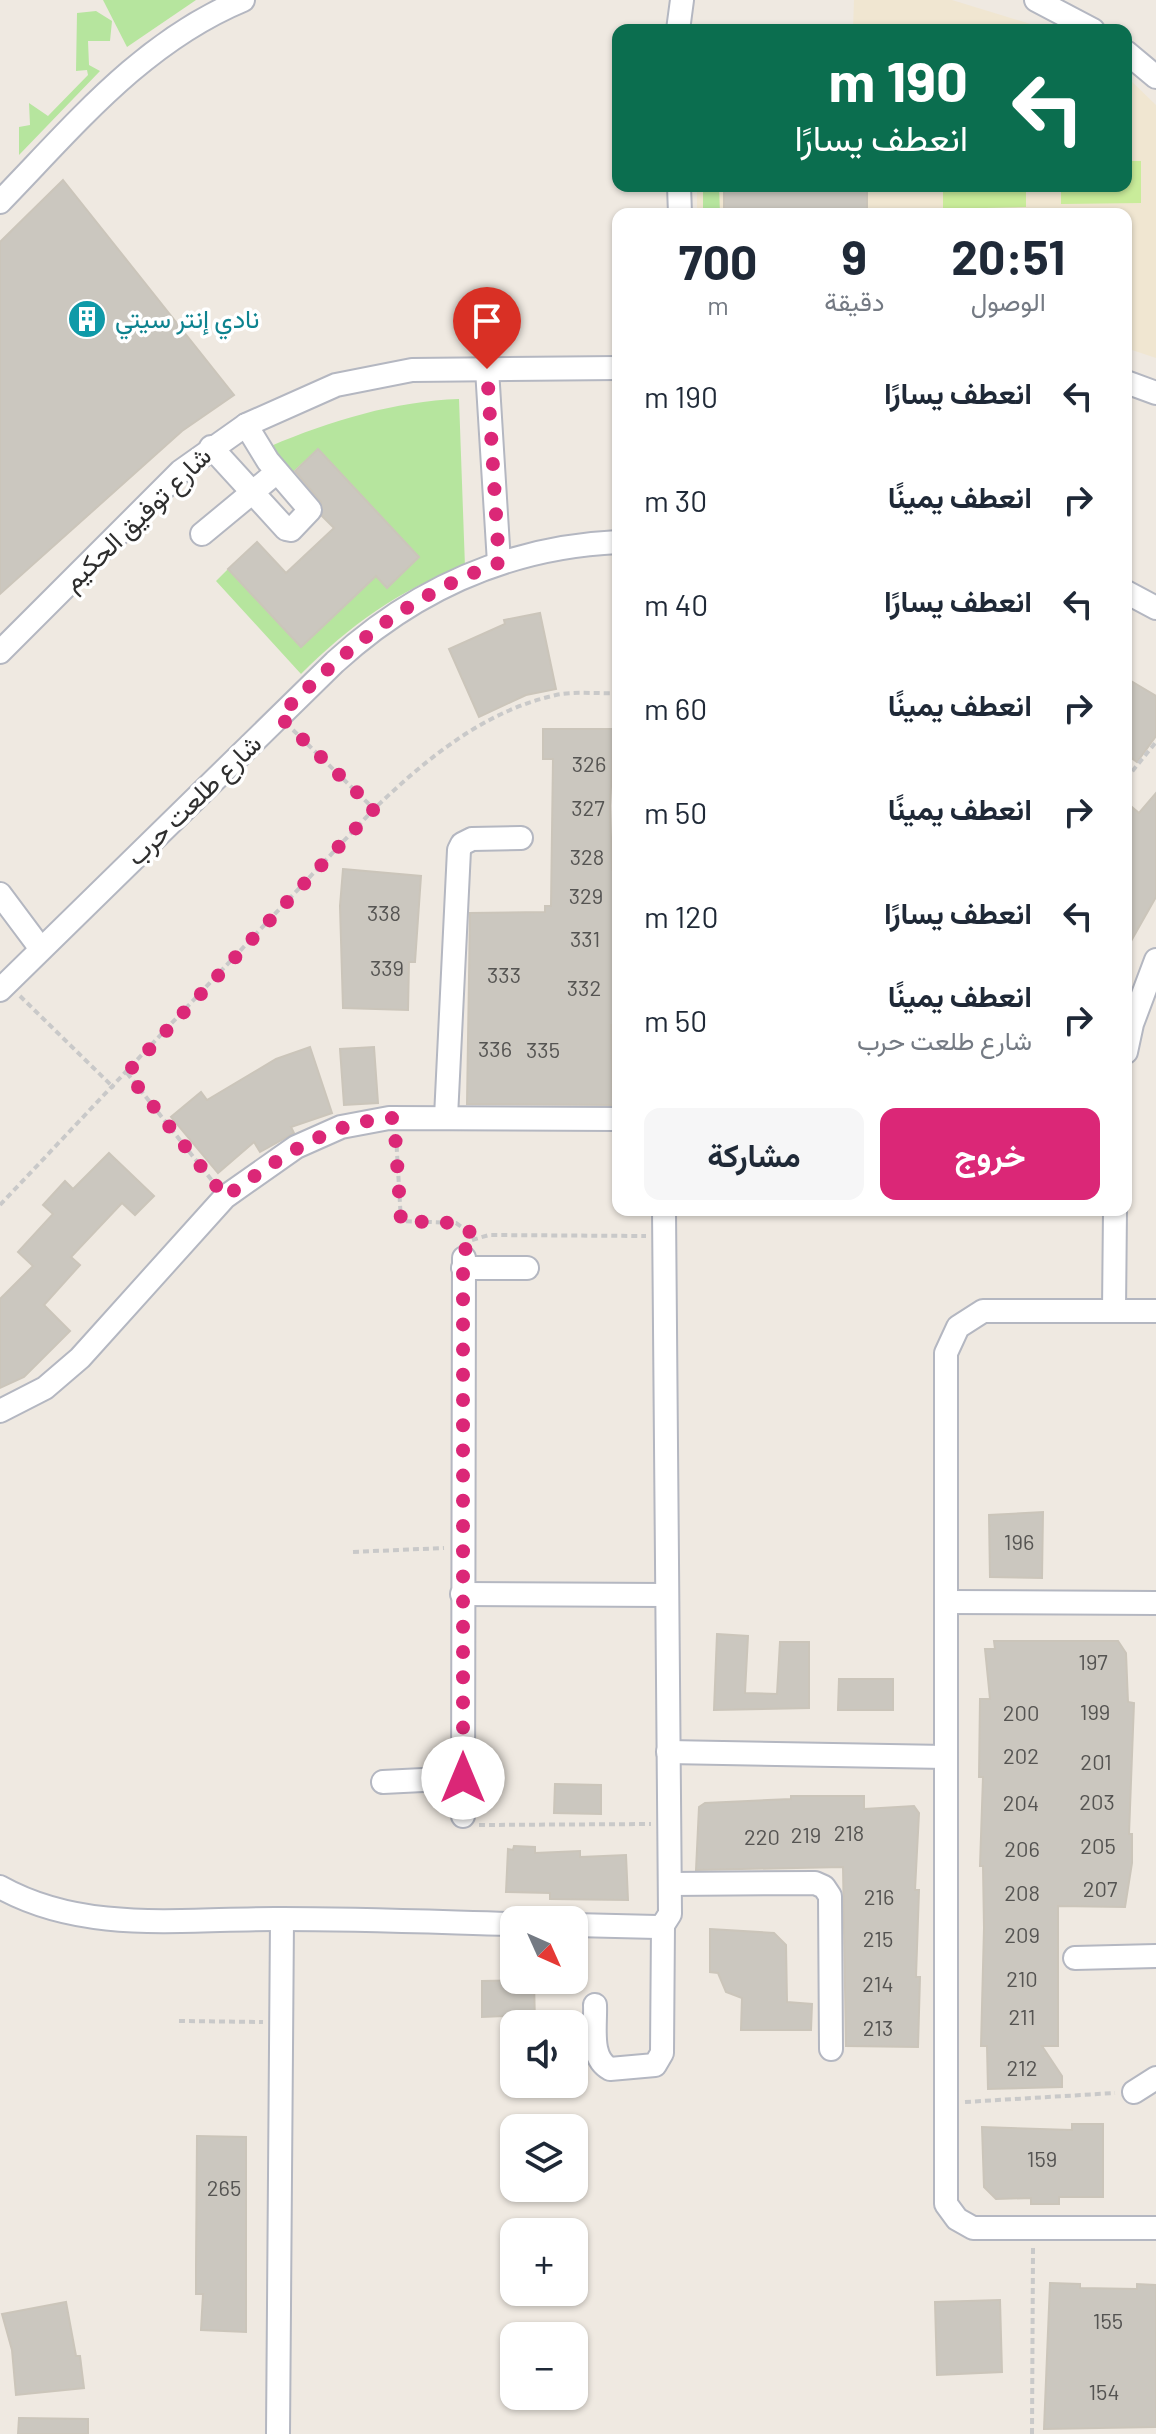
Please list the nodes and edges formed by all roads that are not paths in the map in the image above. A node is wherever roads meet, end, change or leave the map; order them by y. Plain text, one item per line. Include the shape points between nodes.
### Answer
1 (243, 0) edge
2 (682, 0) edge
3 (1036, 0) edge
4 (679, 24) edge
5 (1082, 24) edge
6 (1132, 57) edge
7 (1156, 77) edge
8 (0, 202) edge
9 (612, 368) edge
10 (487, 369) junction
11 (1132, 384) edge
12 (1156, 393) edge
13 (246, 425) junction
14 (211, 447) junction
15 (277, 472) junction
16 (252, 493) junction
17 (202, 534) dead end
18 (612, 543) edge
19 (499, 563) junction
20 (1132, 595) edge
21 (1156, 608) edge
22 (0, 652) edge
23 (521, 838) dead end
24 (0, 894) edge
25 (41, 949) junction
26 (1156, 960) edge
27 (3, 987) edge
28 (1132, 1024) edge
29 (446, 1117) junction
30 (612, 1119) edge
31 (664, 1216) edge
32 (1115, 1216) edge
33 (527, 1268) dead end
34 (1114, 1311) junction
35 (1156, 1311) edge
36 (0, 1411) edge
37 (462, 1594) junction
38 (667, 1595) junction
39 (946, 1602) junction
40 (1156, 1603) edge
41 (668, 1752) junction
42 (946, 1757) junction
43 (463, 1778) junction
44 (383, 1782) dead end
45 (463, 1816) road end
46 (670, 1884) junction
47 (0, 1887) edge
48 (282, 1919) junction
49 (500, 1924) edge
50 (588, 1925) edge
51 (663, 1925) junction
52 (1156, 1956) edge
53 (1075, 1958) dead end
54 (595, 2005) dead end
55 (831, 2049) dead end
56 (1156, 2078) edge
57 (1134, 2092) road end
58 (1156, 2228) edge
59 (278, 2434) edge

1 - 8 street via 198,22 133,66
2 - 4 street
3 - 5 street
6 - 7 street
9 - 10 street, شارع توفيق الحكيم
10 - 13 street, شارع توفيق الحكيم via 412,370 336,385
10 - 19 street
11 - 12 street
13 - 14 street, شارع توفيق الحكيم
13 - 15 street
14 - 16 street
14 - 22 street, شارع توفيق الحكيم
15 - 16 street
15 - 16 street via 310,510 291,530
16 - 17 street
18 - 19 street, شارع طلعت حرب via 561,547
19 - 25 street, شارع طلعت حرب via 439,587 384,620
20 - 21 street
23 - 29 street via 472,839 459,850
24 - 25 street
25 - 27 street, شارع طلعت حرب
26 - 28 street
29 - 30 street
29 - 36 street via 341,1127 296,1147 225,1197 80,1358 45,1388
31 - 38 street
32 - 34 street
33 - 37 street via 464,1263
34 - 35 street
34 - 39 street via 983,1311 969,1317 950,1339
37 - 38 street
37 - 43 street
38 - 41 street
39 - 40 street
39 - 42 street
41 - 42 street
41 - 46 street
42 - 58 street via 946,2204 973,2228
43 - 44 street
43 - 45 street
46 - 51 street via 670,1914
46 - 55 street via 824,1887 830,1896
47 - 48 street via 63,1913 106,1920
48 - 49 street
48 - 59 street
50 - 51 street
51 - 54 street via 662,2053 655,2065 603,2066 596,2053
52 - 53 street
56 - 57 street

